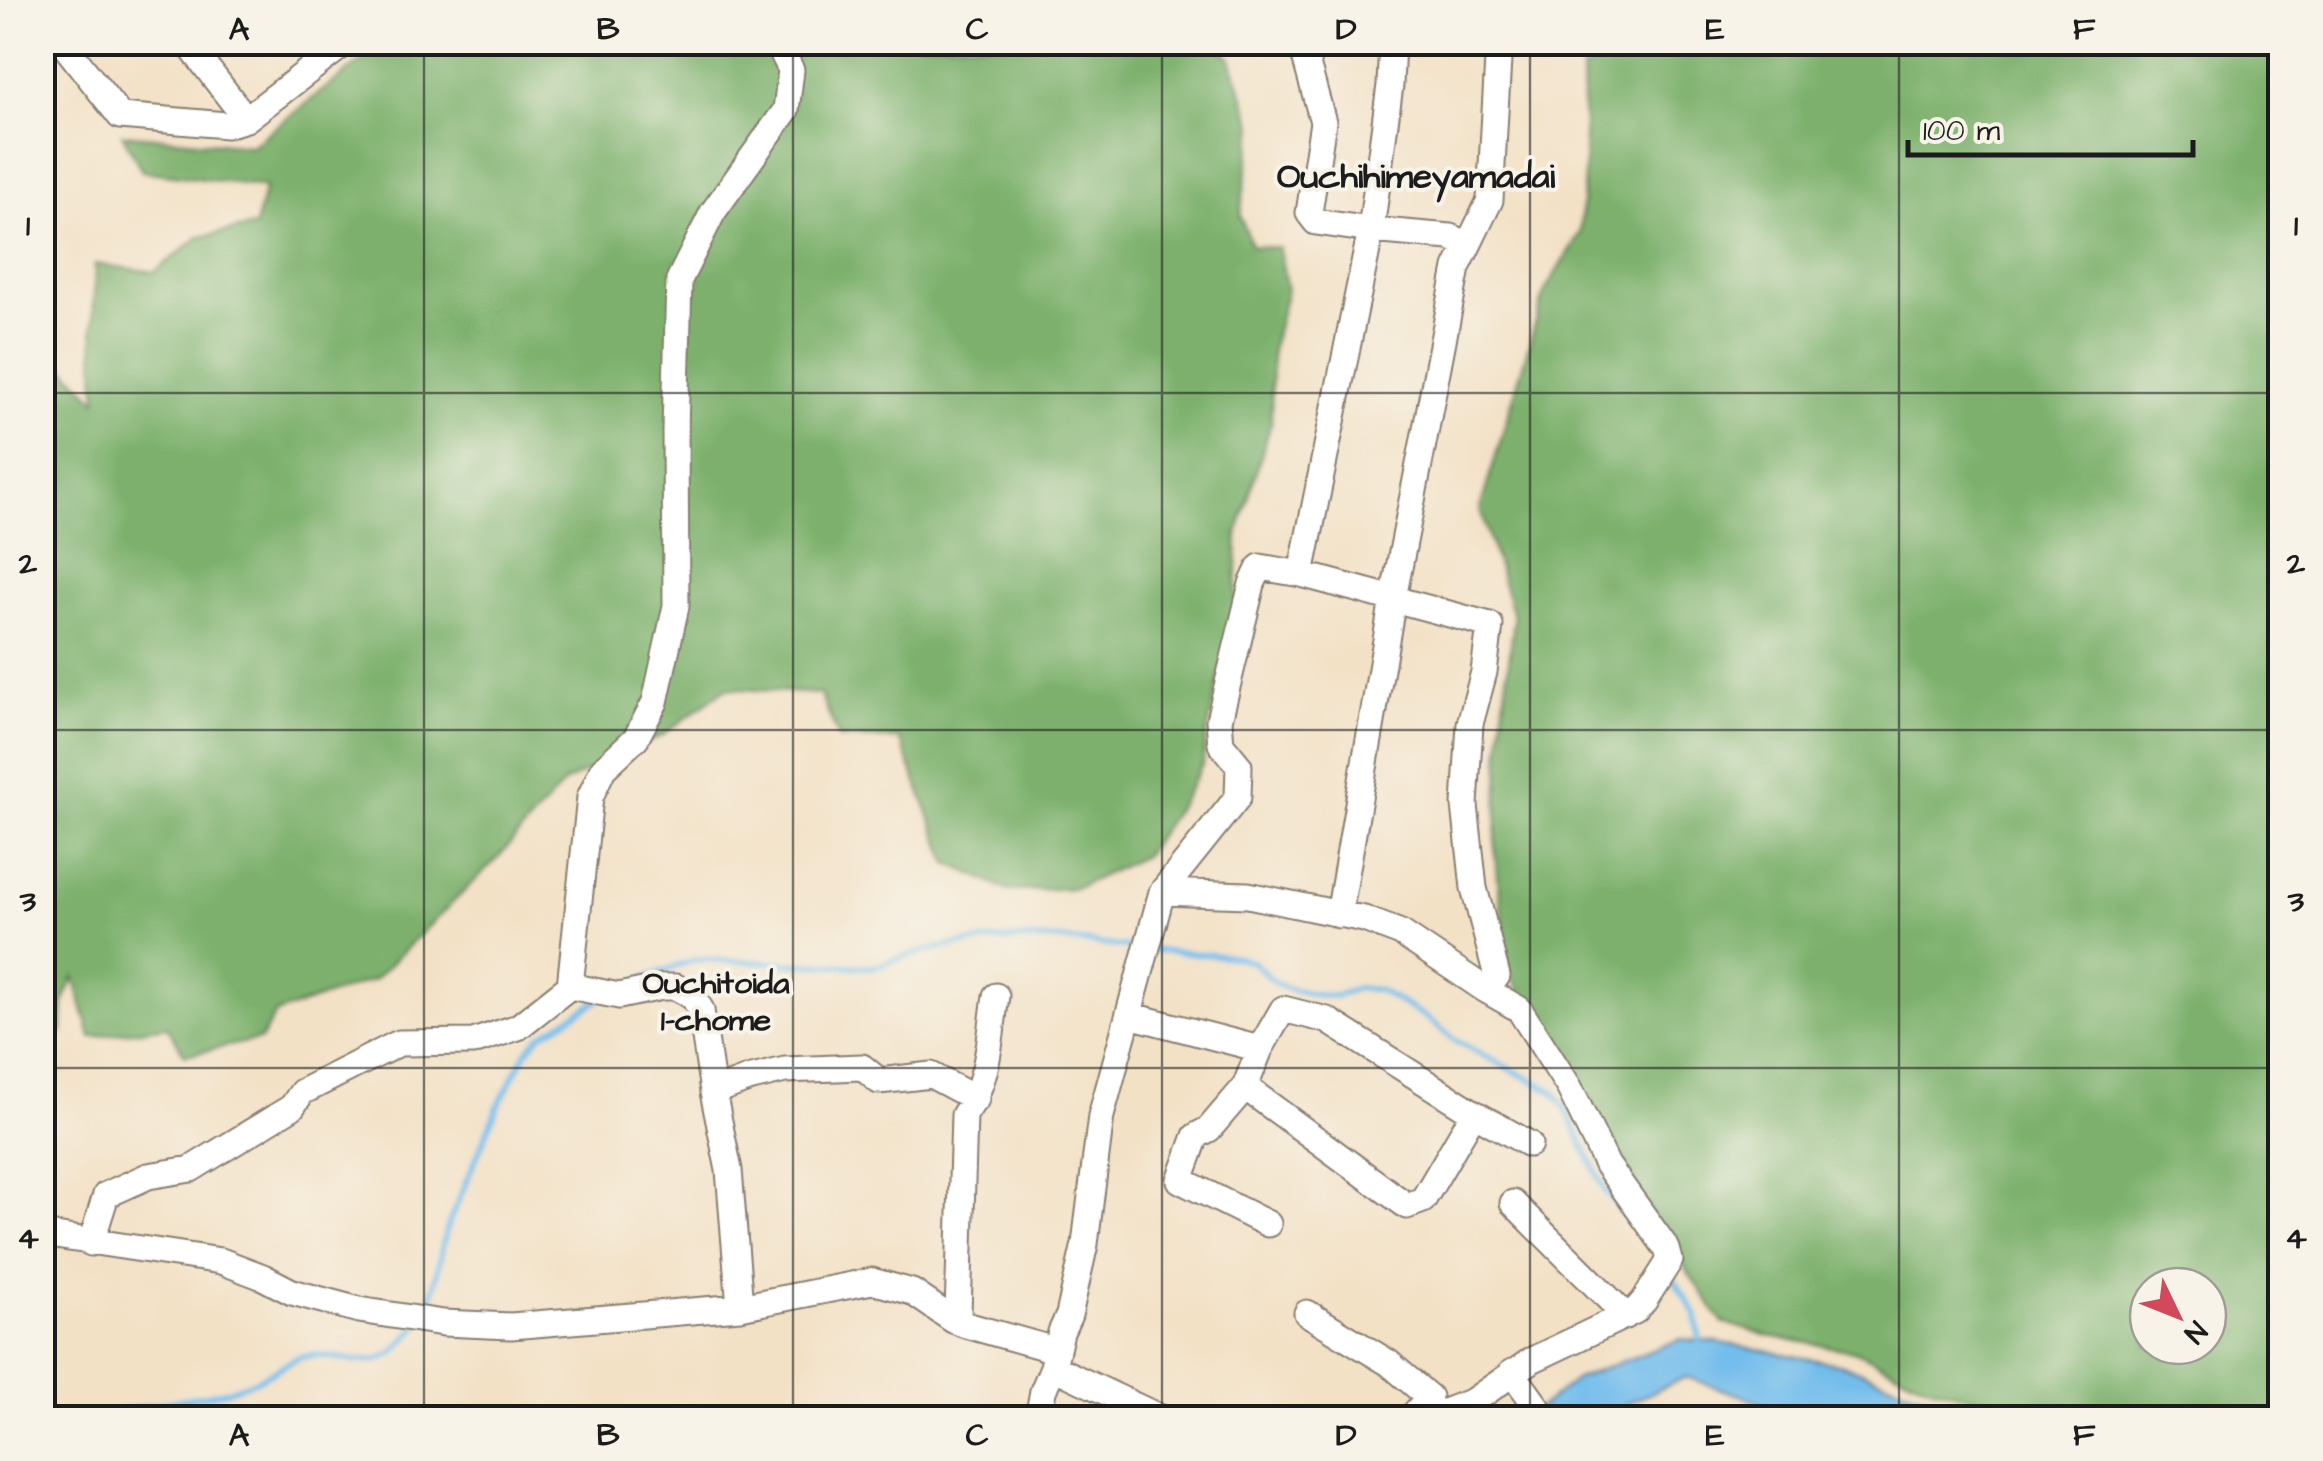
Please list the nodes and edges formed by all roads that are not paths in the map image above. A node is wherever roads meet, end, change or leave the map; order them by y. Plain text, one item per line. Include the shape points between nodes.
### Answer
1 (62, 42) edge
2 (187, 42) edge
3 (777, 42) edge
4 (1301, 42) edge
5 (1392, 42) edge
6 (1500, 42) edge
7 (330, 47) edge
8 (246, 119) junction
9 (1371, 230) junction
10 (1468, 245) junction
11 (1301, 574) junction
12 (1393, 599) junction
13 (1162, 892) junction
14 (1338, 915) junction
15 (570, 986) junction
16 (1486, 990) junction
17 (996, 996) dead end
18 (1129, 1015) junction
19 (1260, 1049) junction
20 (1245, 1087) junction
21 (713, 1092) junction
22 (976, 1099) junction
23 (1474, 1113) junction
24 (1530, 1144) dead end
25 (1513, 1203) dead end
26 (1268, 1224) dead end
27 (42, 1234) edge
28 (91, 1243) junction
29 (740, 1308) junction
30 (1635, 1309) junction
31 (1307, 1313) dead end
32 (954, 1320) junction
33 (1054, 1359) junction
34 (1515, 1377) junction
35 (1464, 1410) edge
36 (1038, 1418) edge
37 (1161, 1418) edge
38 (1411, 1418) edge
39 (1436, 1418) edge
40 (1545, 1418) edge

1 - 8 street via 120,116 226,125
2 - 8 street
3 - 15 street via 791,70 786,110 712,212 679,280 676,606 655,702 636,738 603,769 590,797
4 - 9 street via 1323,122 1309,213 1316,222
5 - 9 street
6 - 10 street via 1490,200
7 - 8 street
9 - 10 street via 1450,237
9 - 11 street
10 - 12 street via 1457,268
11 - 12 street
11 - 13 street via 1260,566 1252,584 1219,720 1221,744 1239,766 1238,797
12 - 14 street
12 - 16 street via 1490,625 1470,724 1464,804 1474,888 1497,976
13 - 14 street via 1248,895
13 - 18 street
14 - 16 street via 1401,933
15 - 21 street via 610,995 676,986 694,997
15 - 28 street via 518,1026 473,1042 399,1043 302,1092 292,1107 192,1168 148,1176 106,1195
16 - 30 street via 1519,1008 1569,1086 1608,1166 1667,1248 1670,1260
17 - 22 street
18 - 19 street
18 - 33 street via 1101,1116 1085,1244
19 - 20 street
19 - 23 street via 1282,1008 1328,1020
20 - 23 street via 1407,1206 1423,1200
20 - 26 street via 1196,1136 1180,1180
21 - 22 street via 785,1070 862,1068 879,1081 930,1075
21 - 29 street via 729,1170
22 - 32 street via 964,1115
23 - 24 street
25 - 30 street via 1620,1308
27 - 28 street
28 - 29 street via 221,1261 292,1292 426,1320 511,1326
29 - 32 street via 872,1280 912,1292
30 - 34 street via 1532,1360
31 - 38 street via 1390,1363 1429,1397
32 - 33 street
33 - 36 street
33 - 37 street
34 - 35 street
34 - 40 street
35 - 39 street

